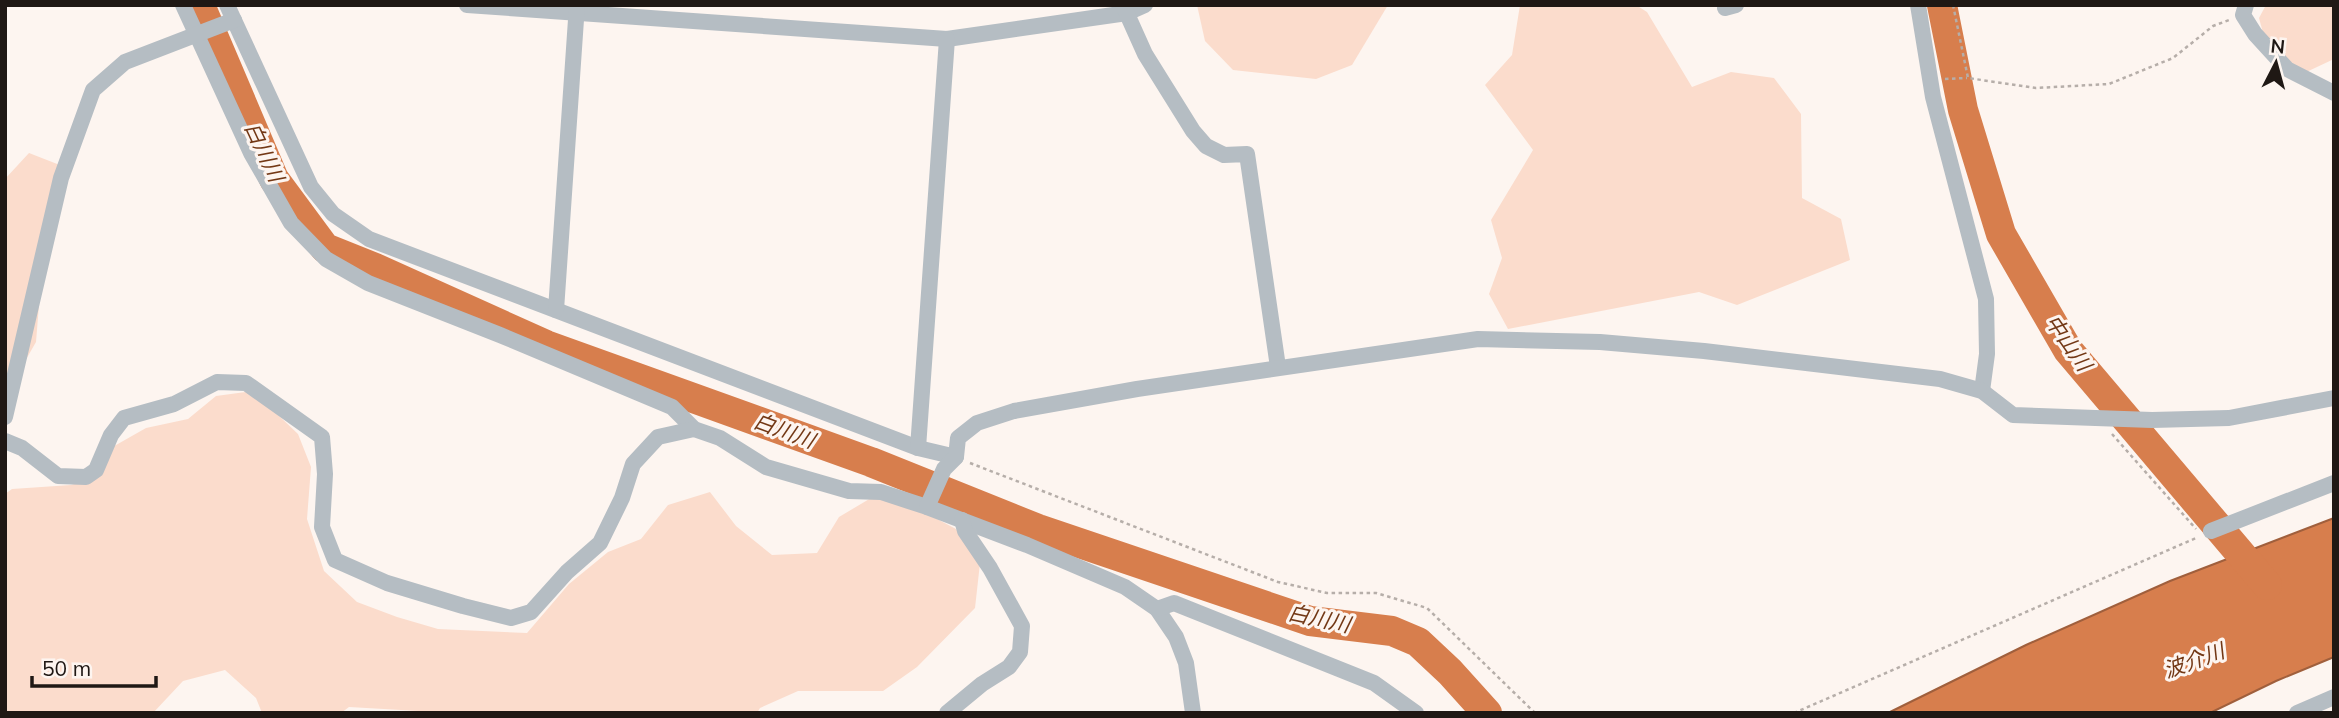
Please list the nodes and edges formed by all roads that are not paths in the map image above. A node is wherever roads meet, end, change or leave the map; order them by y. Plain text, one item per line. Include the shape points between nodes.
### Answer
1 (183, 5) edge
2 (467, 5) edge
3 (1145, 5) edge
4 (1918, 5) edge
5 (576, 9) edge
6 (1125, 9) edge
7 (2245, 10) edge
8 (230, 13) edge
9 (196, 35) junction
10 (947, 39) junction
11 (2334, 93) edge
12 (555, 310) junction
13 (1278, 367) junction
14 (1982, 391) junction
15 (2334, 398) edge
16 (5, 417) edge
17 (694, 429) junction
18 (5, 441) edge
19 (918, 448) junction
20 (956, 457) junction
21 (2334, 482) edge
22 (930, 502) junction
23 (962, 520) junction
24 (2211, 531) dead end
25 (1157, 609) junction
26 (2334, 697) edge
27 (947, 713) edge
28 (1193, 713) edge
29 (1416, 713) edge
30 (2297, 713) edge

1 - 9 street
2 - 5 street
3 - 6 street
4 - 14 street via 1933,97 1986,299
5 - 10 street
5 - 12 street
6 - 10 street
6 - 13 street via 1145,54 1193,131 1206,146 1224,155 1247,154
7 - 11 street via 2255,34 2287,69
8 - 9 street
8 - 12 street via 311,187 333,214 369,239
9 - 16 street via 125,62 93,90 61,178
9 - 17 street via 251,153 291,223 326,259 368,283 672,407
10 - 19 street
12 - 19 street
13 - 14 street via 1478,339 1600,342 1940,379
13 - 20 street via 1014,411 967,430 958,438
14 - 15 street via 2013,415 2101,419 2229,418
17 - 18 street via 658,437 633,464 600,543 531,612 511,618 387,583 335,559 322,527 322,437 246,383 217,383 174,404 124,418 96,470 86,477 58,476 22,447
17 - 22 street via 720,438 766,467 849,491
19 - 20 street
20 - 22 street via 944,469
21 - 24 street
22 - 23 street
23 - 25 street via 1125,587
23 - 27 street via 1022,626 1020,652 1009,667
25 - 28 street via 1186,663
25 - 29 street via 1174,603 1374,683
26 - 30 street

